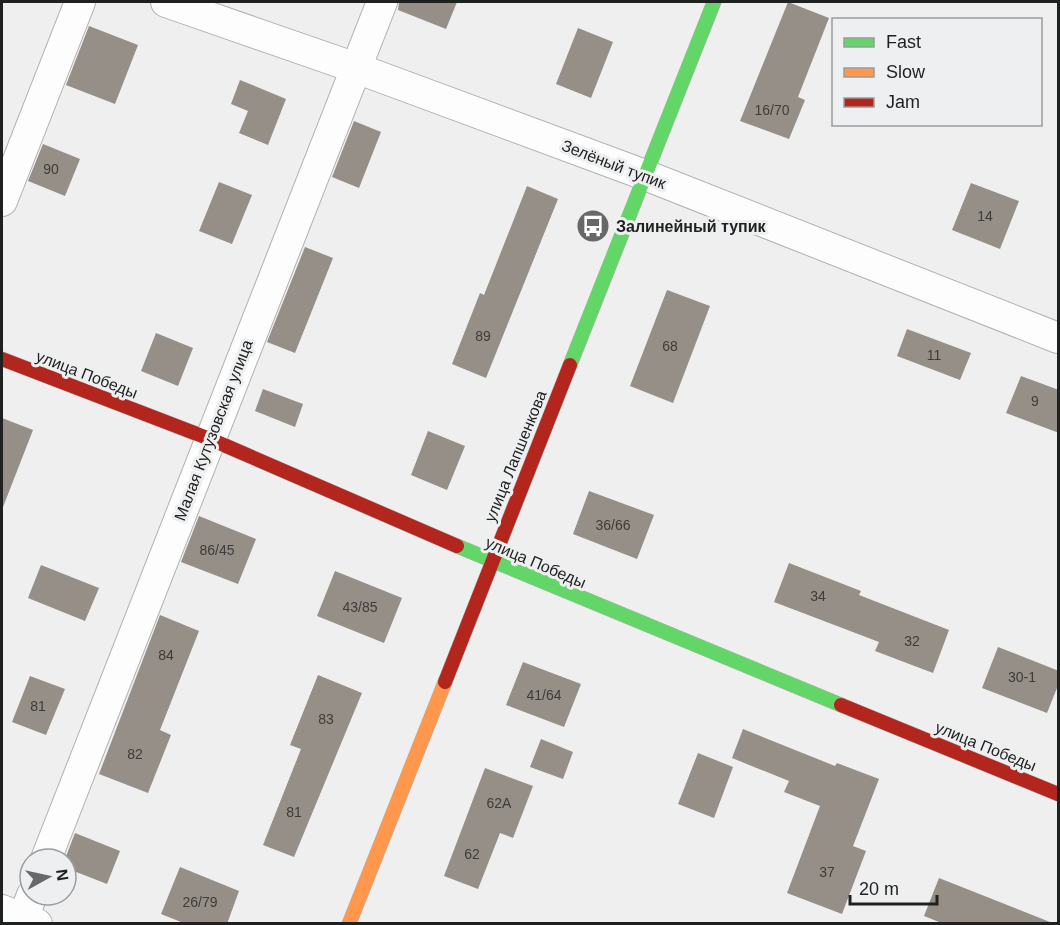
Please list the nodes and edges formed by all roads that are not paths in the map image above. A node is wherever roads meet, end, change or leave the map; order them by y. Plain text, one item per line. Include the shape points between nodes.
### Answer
1 (80, 2) edge
2 (166, 2) edge
3 (382, 2) edge
4 (714, 2) edge
5 (356, 68) junction
6 (645, 175) junction
7 (2, 201) edge
8 (1059, 338) edge
9 (2, 359) edge
10 (210, 439) junction
11 (491, 561) junction
12 (1059, 794) edge
13 (51, 847) edge
14 (349, 924) edge

1 - 7 street
2 - 5 street, Зелёный тупик
3 - 5 street, Малая Кутузовская улица
4 - 6 street, улица Лапшенкова
5 - 6 street, Зелёный тупик
5 - 10 street, Малая Кутузовская улица
6 - 8 street, Зелёный тупик
6 - 11 street, улица Лапшенкова
9 - 10 street, улица Победы
10 - 11 street, улица Победы
10 - 13 street, Малая Кутузовская улица
11 - 12 street, улица Победы
11 - 14 street, улица Лапшенкова

